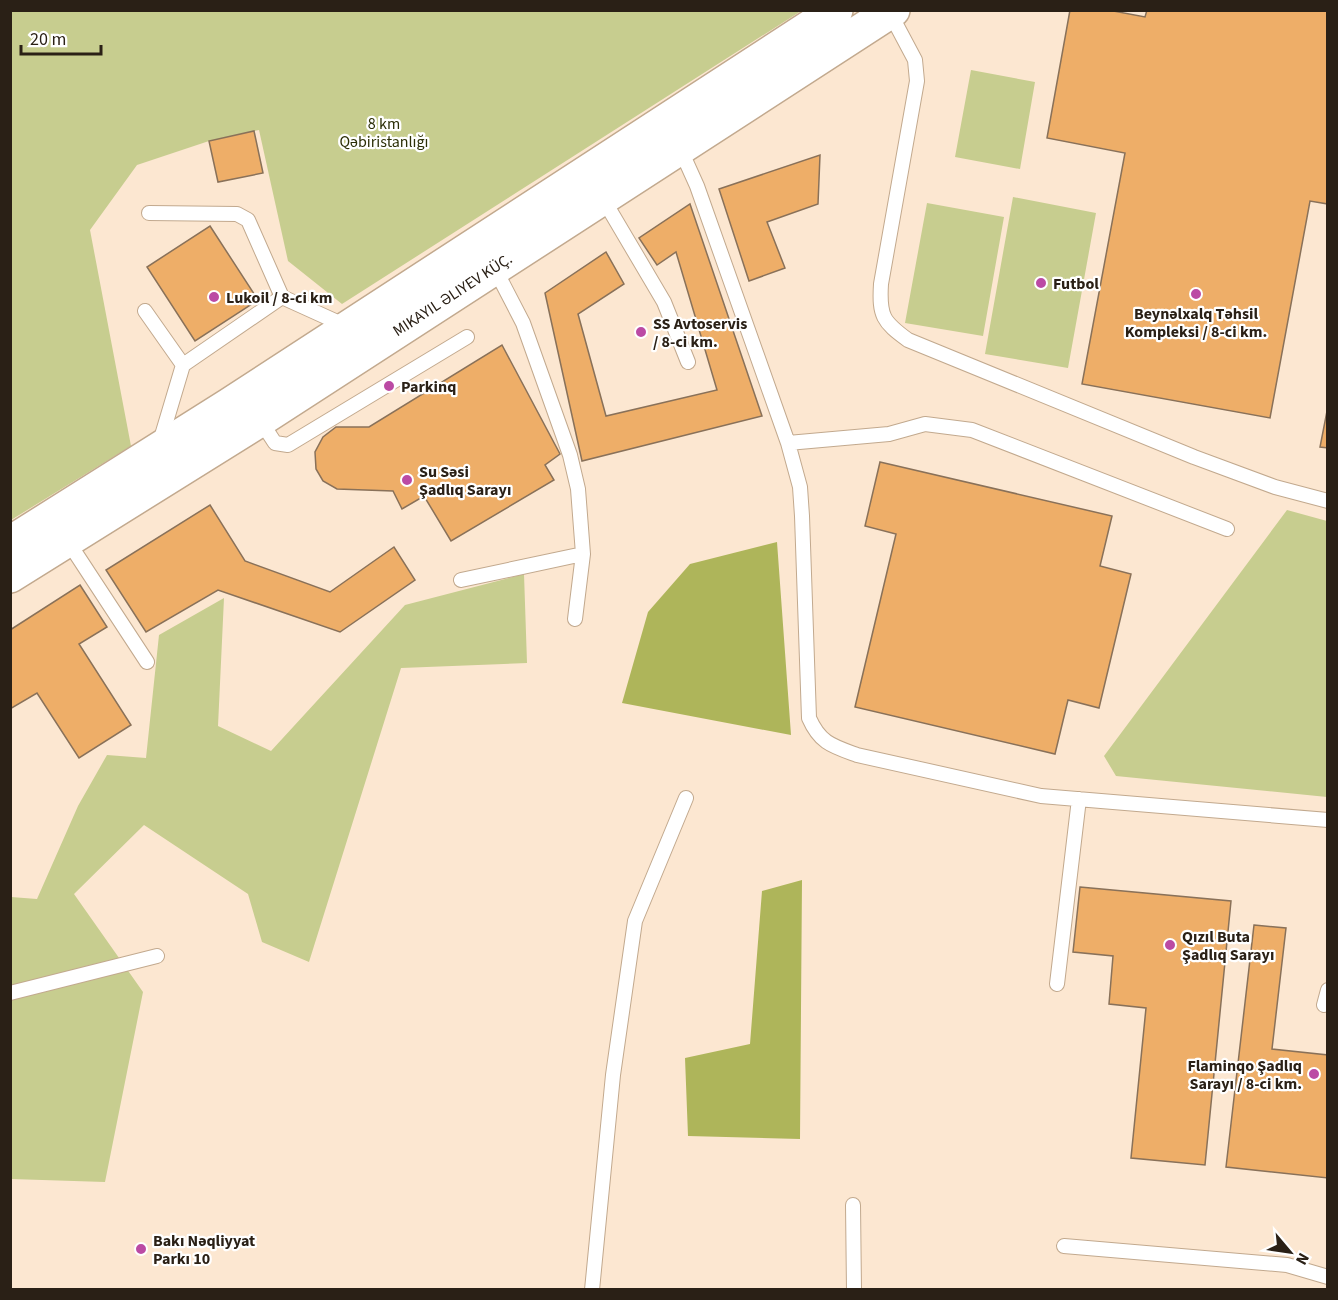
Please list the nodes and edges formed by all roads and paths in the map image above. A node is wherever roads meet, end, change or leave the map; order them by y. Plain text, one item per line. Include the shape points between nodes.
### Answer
1 (836, 10) edge
2 (891, 12) edge
3 (672, 135) junction
4 (602, 197) junction
5 (149, 213) dead end
6 (494, 267) junction
7 (282, 297) junction
8 (145, 311) dead end
9 (348, 327) junction
10 (466, 337) dead end
11 (688, 362) dead end
12 (183, 365) junction
13 (260, 420) junction
14 (788, 443) junction
15 (158, 450) junction
16 (1328, 501) edge
17 (1227, 529) dead end
18 (67, 540) junction
19 (10, 543) edge
20 (583, 554) junction
21 (10, 576) edge
22 (461, 580) dead end
23 (574, 619) dead end
24 (147, 662) dead end
25 (686, 798) dead end
26 (1079, 799) junction
27 (1328, 820) edge
28 (157, 956) dead end
29 (1057, 984) dead end
30 (1328, 990) edge
31 (10, 993) edge
32 (1324, 1005) dead end
33 (853, 1205) dead end
34 (1064, 1246) dead end
35 (1328, 1277) edge
36 (592, 1290) edge
37 (854, 1290) edge

1 - 3 main road
2 - 3 main road
2 - 16 lane via 915,60 917,81 881,284 880,309 889,326 908,340 1194,457 1275,487
3 - 4 main road
3 - 9 main road
3 - 14 lane via 697,186
4 - 6 main road
4 - 11 lane via 664,302
5 - 7 lane via 237,214 248,220
6 - 13 main road
6 - 20 lane via 523,323 570,455 578,489
7 - 9 lane
7 - 12 lane
8 - 12 lane
9 - 15 main road
10 - 13 lane via 288,445 275,442
12 - 15 lane
13 - 18 main road
14 - 17 lane via 889,434 917,425 940,424 972,430
14 - 26 lane via 800,487 809,718 816,735 834,747 857,754 1041,796
15 - 19 main road
18 - 21 main road
18 - 24 lane
20 - 22 lane
20 - 23 lane
25 - 36 lane via 635,921 613,1075
26 - 27 lane
26 - 29 lane
28 - 31 lane
30 - 32 lane
33 - 37 lane
34 - 35 lane via 1287,1265

